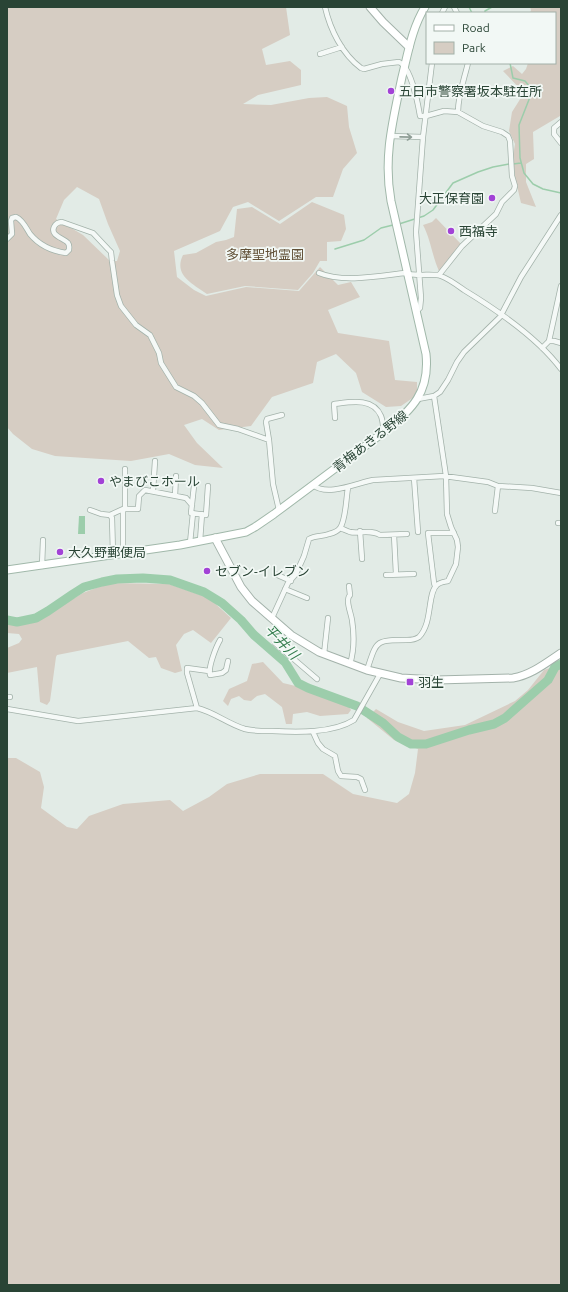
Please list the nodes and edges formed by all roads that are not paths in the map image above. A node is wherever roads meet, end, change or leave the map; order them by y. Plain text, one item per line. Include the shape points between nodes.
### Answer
1 (325, 7) edge
2 (370, 7) edge
3 (425, 7) edge
4 (342, 47) junction
5 (409, 47) junction
6 (320, 54) dead end
7 (432, 64) edge
8 (468, 64) edge
9 (405, 66) junction
10 (458, 112) junction
11 (426, 116) junction
12 (561, 122) edge
13 (390, 136) junction
14 (423, 137) junction
15 (561, 143) edge
16 (561, 215) edge
17 (7, 239) edge
18 (318, 273) dead end
19 (408, 274) junction
20 (439, 275) junction
21 (419, 276) junction
22 (561, 286) edge
23 (417, 312) junction
24 (502, 314) junction
25 (549, 341) junction
26 (561, 343) edge
27 (542, 348) junction
28 (561, 369) edge
29 (434, 396) junction
30 (418, 399) junction
31 (282, 415) dead end
32 (336, 418) dead end
33 (384, 432) junction
34 (269, 440) junction
35 (155, 461) dead end
36 (125, 469) dead end
37 (176, 476) dead end
38 (446, 476) junction
39 (414, 478) junction
40 (313, 485) junction
41 (194, 486) dead end
42 (208, 486) dead end
43 (498, 486) junction
44 (348, 488) junction
45 (153, 491) junction
46 (561, 494) edge
47 (175, 496) junction
48 (192, 505) junction
49 (124, 509) junction
50 (90, 510) dead end
51 (279, 510) junction
52 (495, 511) dead end
53 (193, 513) junction
54 (202, 514) junction
55 (110, 515) junction
56 (340, 528) junction
57 (360, 531) junction
58 (418, 532) dead end
59 (454, 532) junction
60 (407, 534) dead end
61 (394, 535) junction
62 (214, 538) junction
63 (43, 540) dead end
64 (200, 541) junction
65 (190, 543) junction
66 (123, 553) junction
67 (114, 554) junction
68 (362, 559) dead end
69 (42, 566) junction
70 (7, 570) edge
71 (275, 574) dead end
72 (396, 574) junction
73 (414, 574) dead end
74 (386, 575) dead end
75 (291, 581) junction
76 (350, 586) dead end
77 (435, 586) junction
78 (285, 589) junction
79 (307, 598) dead end
80 (272, 618) junction
81 (328, 618) dead end
82 (220, 640) dead end
83 (275, 643) dead end
84 (561, 653) edge
85 (324, 654) junction
86 (228, 661) dead end
87 (350, 664) junction
88 (367, 670) junction
89 (209, 671) junction
90 (380, 674) junction
91 (317, 679) dead end
92 (197, 708) junction
93 (7, 709) edge
94 (313, 732) junction
95 (365, 790) dead end

1 - 4 street via 329,24
2 - 5 main road
3 - 5 main road, 青梅あきる野線
4 - 6 street
4 - 9 street via 362,69 400,62
5 - 9 main road, 青梅あきる野線
7 - 11 street
8 - 10 street via 459,93
9 - 11 street via 415,92 420,116
9 - 13 main road, 青梅あきる野線
10 - 11 street
10 - 20 street via 508,136 515,186 496,214 462,246
11 - 14 street
12 - 15 street via 554,128 554,134
13 -> 14 street
13 - 19 main road, 青梅あきる野線 via 388,177
14 - 21 street via 416,232
16 - 24 street via 521,277
17 - 34 street via 12,234 12,218 16,217 20,218 39,243 60,252 66,253 69,246 54,232 53,228 59,222 93,233 110,252 121,306 136,325 150,335 163,367 176,387 202,403 219,425
18 - 19 street via 340,278
19 - 21 street
19 - 23 main road, 青梅あきる野線
20 - 21 street
20 - 24 street
21 - 23 street via 420,308
22 - 25 street
23 - 30 main road, 青梅あきる野線 via 427,366 425,382
24 - 27 street
24 - 29 street via 464,352 440,392
25 - 26 street
25 - 27 street
27 - 28 street
29 - 30 street
29 - 38 street
30 - 33 main road, 青梅あきる野線
31 - 34 street via 267,419
32 - 33 street via 334,404 362,402 379,412
33 - 40 main road, 青梅あきる野線
34 - 51 street via 272,484
35 - 45 street
36 - 49 street
37 - 47 street
38 - 39 street
38 - 43 street via 488,482
38 - 59 street via 447,514
39 - 44 street via 373,480
39 - 58 street
40 - 44 street via 324,490
40 - 51 main road, 青梅あきる野線
41 - 48 street
42 - 54 street via 206,515
43 - 46 street via 532,488
43 - 52 street
44 - 56 street
45 - 47 street
45 - 49 street via 145,490 140,496 138,509
47 - 48 street via 186,498
48 - 53 street
49 - 55 street
49 - 66 street
50 - 55 street
51 - 62 main road, 青梅あきる野線 via 249,531
53 - 54 street
53 - 65 street
54 - 64 street
55 - 67 street
56 - 57 street via 350,532
56 - 75 street via 331,534 309,539
57 - 61 street
57 - 68 street
59 - 77 street via 458,547 455,569 448,581
59 - 77 street via 428,533
60 - 61 street
61 - 72 street
62 - 64 main road, 青梅あきる野線
62 - 80 main road via 246,593
63 - 69 street
64 - 65 main road, 青梅あきる野線
65 - 66 main road, 青梅あきる野線
66 - 67 main road, 青梅あきる野線
67 - 69 main road, 青梅あきる野線
69 - 70 main road, 青梅あきる野線
71 - 75 street
72 - 73 street
72 - 74 street
75 - 78 street
76 - 87 street via 348,602 353,633
77 - 88 street via 427,622 420,636 411,640 381,642 376,646
78 - 79 street
78 - 80 street
80 - 85 main road via 298,640
81 - 85 street
82 - 89 street via 215,648
83 - 91 street
84 - 90 main road via 535,670 513,678 418,680
85 - 87 main road
86 - 89 street via 222,674 210,675
87 - 88 main road
88 - 90 main road
89 - 92 street via 187,668
90 - 94 street via 354,720
92 - 93 street via 78,721
92 - 94 street via 250,730
94 - 95 street via 323,749 335,756 341,776 357,777

